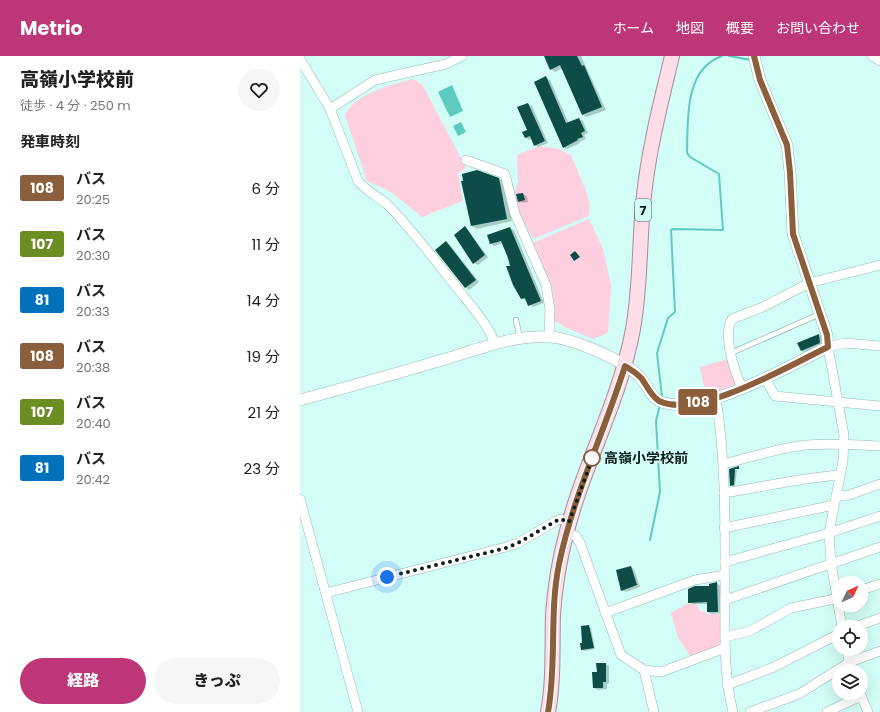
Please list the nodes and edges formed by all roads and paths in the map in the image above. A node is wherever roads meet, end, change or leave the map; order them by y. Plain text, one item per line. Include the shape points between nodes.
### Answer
1 (462, 56) edge
2 (672, 56) edge
3 (754, 56) edge
4 (872, 56) edge
5 (300, 59) edge
6 (880, 61) edge
7 (330, 109) junction
8 (466, 160) dead end
9 (880, 266) edge
10 (809, 283) junction
11 (820, 314) junction
12 (516, 320) dead end
13 (549, 336) junction
14 (521, 340) junction
15 (495, 344) junction
16 (880, 346) edge
17 (828, 347) junction
18 (731, 353) junction
19 (625, 366) junction
20 (765, 378) junction
21 (742, 388) junction
22 (716, 398) junction
23 (300, 400) edge
24 (839, 403) junction
25 (880, 406) edge
26 (844, 445) junction
27 (880, 446) edge
28 (724, 464) junction
29 (840, 475) junction
30 (880, 484) edge
31 (724, 493) junction
32 (300, 499) edge
33 (835, 501) junction
34 (880, 516) edge
35 (568, 527) junction
36 (724, 528) junction
37 (829, 533) junction
38 (880, 547) edge
39 (724, 562) junction
40 (831, 563) junction
41 (725, 575) junction
42 (834, 576) edge
43 (880, 584) edge
44 (868, 588) edge
45 (326, 593) junction
46 (832, 599) edge
47 (725, 600) junction
48 (605, 613) junction
49 (880, 618) edge
50 (868, 622) edge
51 (725, 637) junction
52 (832, 637) edge
53 (725, 648) junction
54 (880, 651) edge
55 (855, 664) edge
56 (644, 670) junction
57 (832, 676) edge
58 (727, 685) junction
59 (849, 700) edge
60 (863, 700) edge
61 (358, 712) edge
62 (548, 712) edge
63 (654, 712) edge
64 (733, 712) edge
65 (750, 712) edge
66 (826, 712) edge
67 (868, 712) edge

1 - 7 street via 446,64 375,80
2 - 19 main road, 7 via 646,176 636,312
3 - 10 street via 760,80 787,145 793,234
4 - 6 street
5 - 7 street
7 - 15 street via 358,181 364,189 388,205 411,230 468,302 492,335
8 - 13 street via 506,174 515,214 546,285 550,310
9 - 10 street
10 - 11 street
10 - 18 street via 763,307 732,319 729,326
11 - 17 street
11 - 18 lane
12 - 14 lane
13 - 14 street
13 - 19 street via 581,344
14 - 15 street
15 - 23 street
16 - 17 street via 850,343
17 - 20 street
17 - 24 street
18 - 21 street
19 - 22 street via 638,375 652,395 669,404
19 - 35 main road, 7
20 - 21 street
20 - 24 street via 774,396
21 - 22 street
22 - 28 street
24 - 25 street
24 - 26 street
26 - 27 street
26 - 28 street via 782,449
26 - 29 street
28 - 31 street
29 - 31 street via 806,478
29 - 33 street
30 - 33 street
31 - 36 street
32 - 45 street
33 - 36 street
33 - 37 street
34 - 37 street
35 - 45 street via 560,519 506,548
35 - 48 street via 580,543
35 - 62 main road, 7 via 556,588
36 - 39 street
37 - 39 street
37 - 40 street
38 - 40 street
39 - 41 street
40 - 42 street
40 - 47 street
41 - 47 street
41 - 48 street via 695,580
43 - 44 street
45 - 61 street
46 - 51 street via 791,608 750,631
47 - 51 street
48 - 56 street via 621,655
49 - 50 street
51 - 53 street
52 - 58 street via 774,666
53 - 56 street via 661,672
53 - 58 street
54 - 55 street
56 - 63 street
57 - 65 street via 799,694
58 - 64 street
59 - 66 street
60 - 67 street

